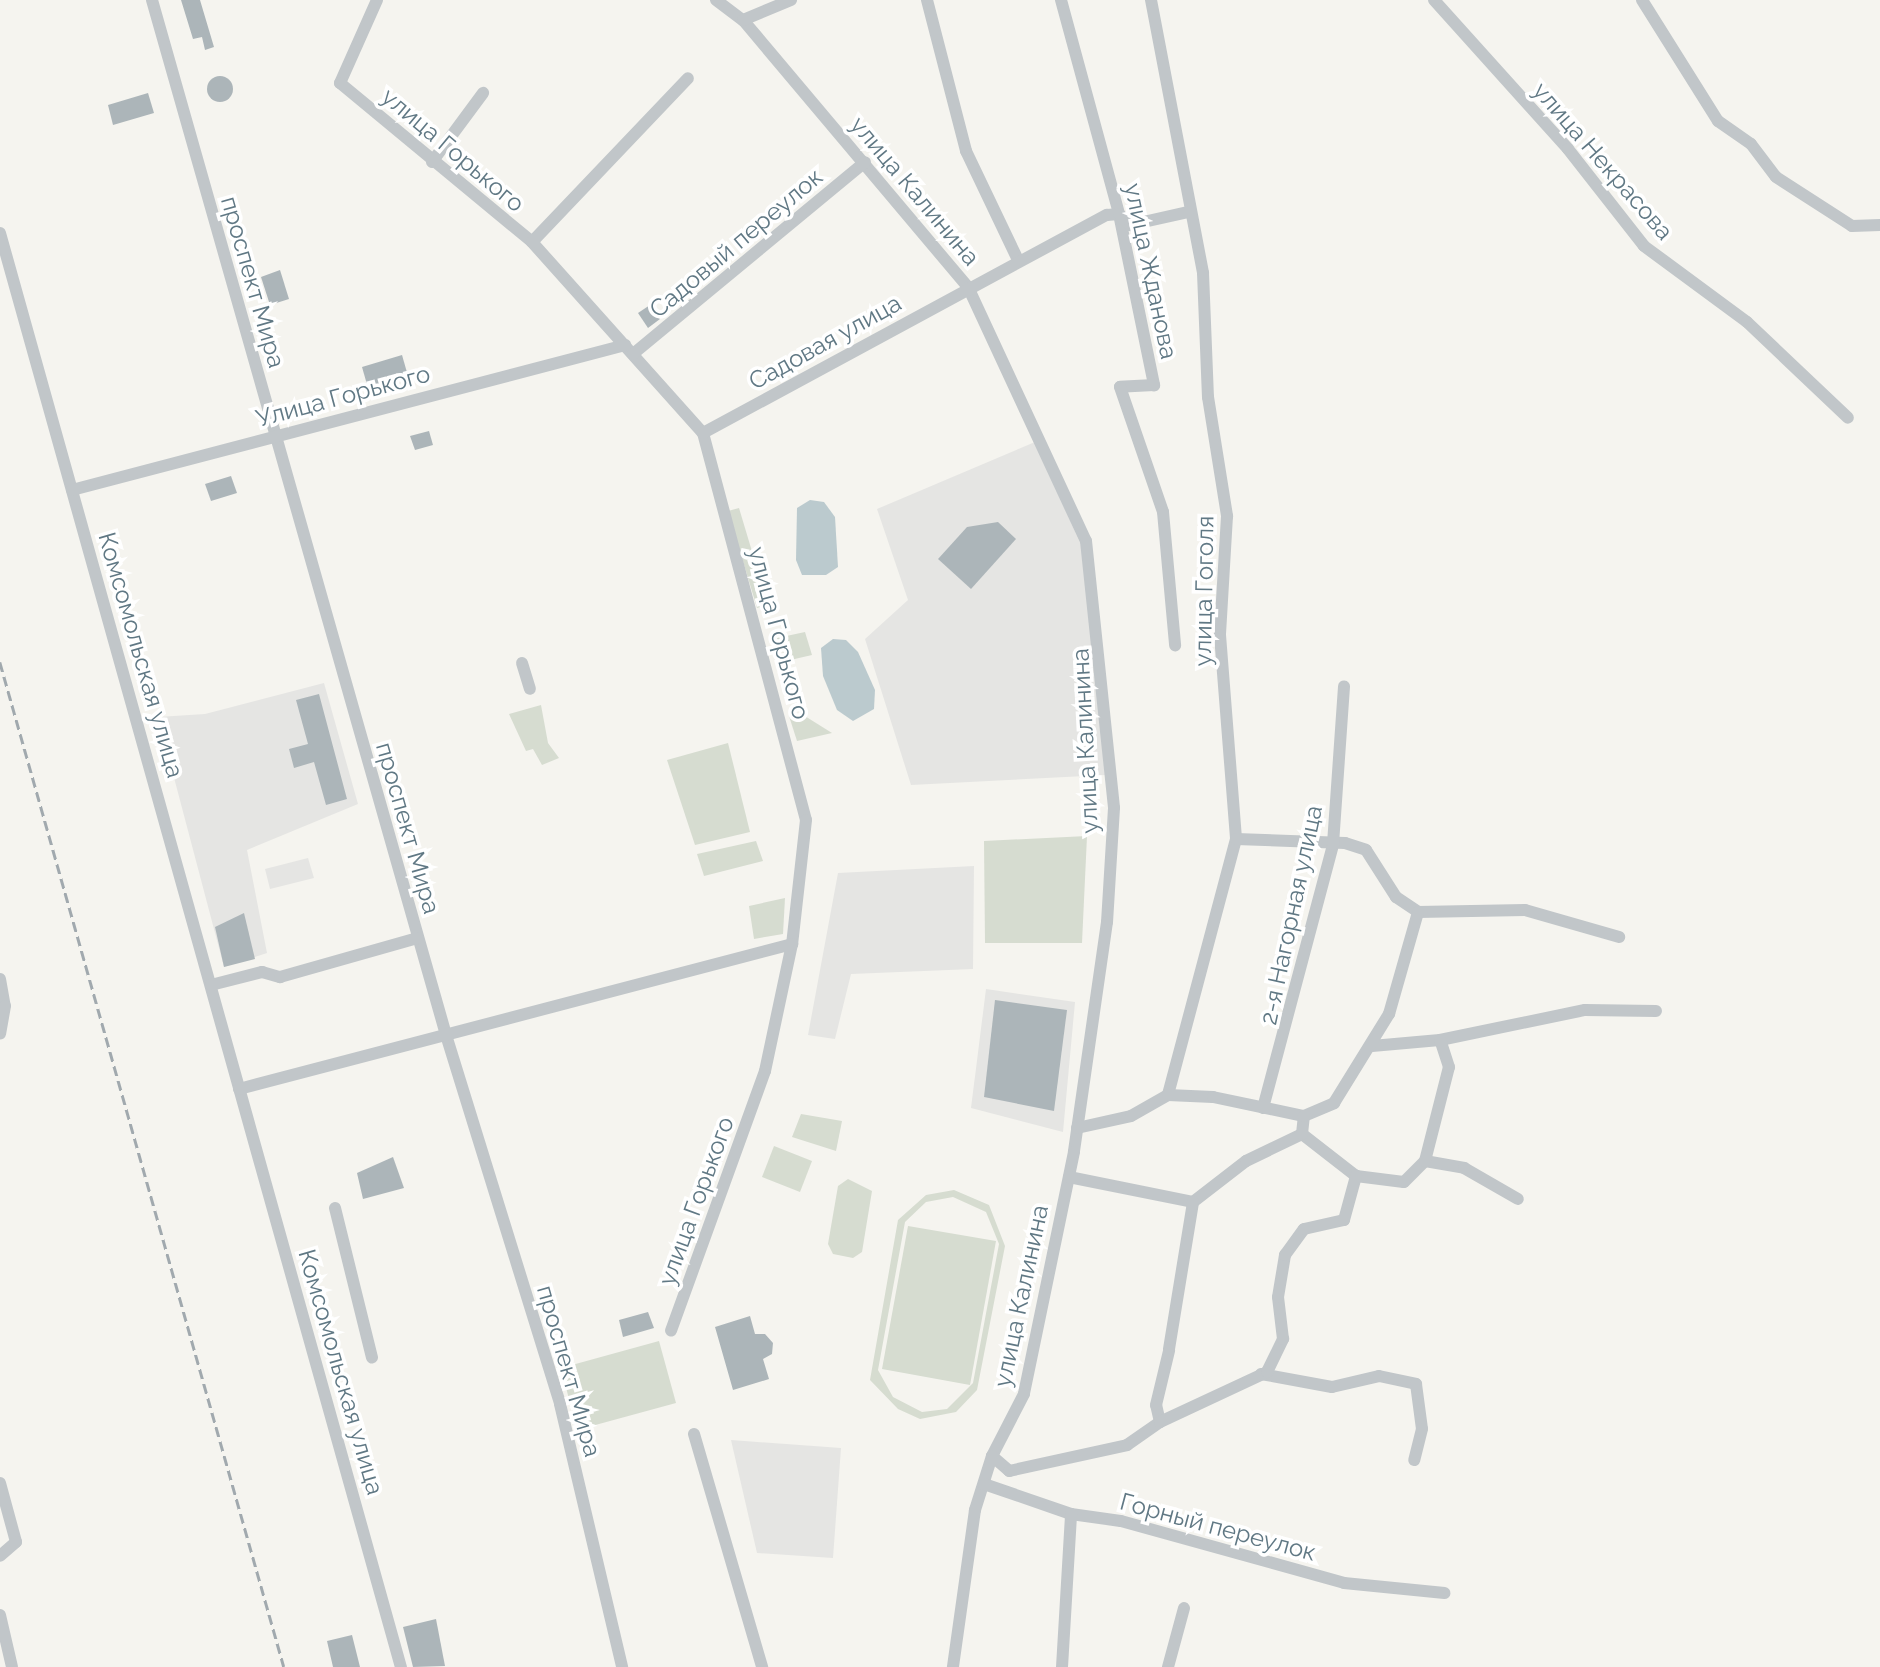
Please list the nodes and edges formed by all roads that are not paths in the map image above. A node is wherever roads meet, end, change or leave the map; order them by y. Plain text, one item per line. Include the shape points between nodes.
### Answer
1 (152, 0) edge
2 (377, 0) edge
3 (716, 0) edge
4 (791, 0) edge
5 (927, 0) edge
6 (1061, 0) edge
7 (1151, 0) edge
8 (1434, 0) edge
9 (1642, 0) edge
10 (743, 20) junction
11 (688, 78) dead end
12 (483, 93) dead end
13 (432, 162) junction
14 (865, 162) junction
15 (1188, 212) junction
16 (1119, 214) junction
17 (1880, 225) edge
18 (0, 233) edge
19 (532, 242) junction
20 (1017, 258) junction
21 (968, 287) junction
22 (629, 349) junction
23 (1848, 418) dead end
24 (703, 433) junction
25 (276, 436) junction
26 (72, 490) junction
27 (1175, 645) dead end
28 (522, 663) dead end
29 (1343, 686) dead end
30 (530, 689) dead end
31 (1236, 839) junction
32 (1333, 845) junction
33 (1418, 912) junction
34 (1619, 937) dead end
35 (418, 938) junction
36 (792, 944) junction
37 (0, 979) edge
38 (211, 985) junction
39 (1656, 1012) dead end
40 (0, 1034) edge
41 (446, 1035) junction
42 (1440, 1041) junction
43 (1372, 1046) junction
44 (239, 1089) junction
45 (1168, 1095) junction
46 (1263, 1108) junction
47 (1304, 1116) junction
48 (1077, 1128) junction
49 (1302, 1134) junction
50 (1425, 1161) junction
51 (1356, 1176) junction
52 (1069, 1177) junction
53 (1518, 1199) dead end
54 (1193, 1202) junction
55 (335, 1209) dead end
56 (671, 1330) dead end
57 (372, 1357) dead end
58 (1261, 1374) junction
59 (1160, 1422) junction
60 (694, 1434) dead end
61 (992, 1455) junction
62 (1414, 1460) dead end
63 (0, 1483) edge
64 (984, 1484) junction
65 (1071, 1514) junction
66 (0, 1556) edge
67 (1445, 1593) dead end
68 (1184, 1608) dead end
69 (0, 1615) edge
70 (12, 1667) edge
71 (401, 1667) edge
72 (622, 1667) edge
73 (762, 1667) edge
74 (953, 1667) edge
75 (1062, 1667) edge
76 (1168, 1667) edge

1 - 25 street, проспект Мира
2 - 13 street, улица Горького via 340,83
3 - 10 street, улица Калинина
4 - 10 street
5 - 20 street via 966,151
6 - 16 street, улица Жданова
7 - 15 street, улица Гоголя
8 - 23 street, улица Некрасова via 1577,159 1644,246 1747,322
9 - 17 street via 1718,121 1751,144 1776,177 1852,226
10 - 14 street, улица Калинина
11 - 19 street
12 - 13 street
13 - 19 street, улица Горького
14 - 21 street, улица Калинина
14 - 22 street, Садовый переулок
15 - 16 street via 1130,225
15 - 31 street, улица Гоголя via 1203,273 1208,397 1227,516 1220,635
16 - 20 street, Садовая улица
16 - 27 street, улица Жданова via 1154,385 1120,387 1163,512
18 - 26 street, Комсомольская улица
19 - 22 street, улица Горького
20 - 21 street, Садовая улица
21 - 24 street, Садовая улица
21 - 48 street, улица Калинина via 1086,541 1101,646 1114,808 1107,922
22 - 24 street, улица Горького
22 - 25 street, Улица Горького
24 - 36 street, улица Горького via 806,820
25 - 26 street, Улица Горького
25 - 35 street, проспект Мира
26 - 38 street, Комсомольская улица
28 - 30 street
29 - 32 street, 2-я Нагорная улица
31 - 32 street
31 - 45 street, улица Гоголя
32 - 33 street via 1366,850 1396,897
32 - 46 street, 2-я Нагорная улица
33 - 34 street via 1525,910
33 - 43 street via 1389,1014
35 - 38 street via 280,977 262,972
35 - 41 street, проспект Мира
36 - 41 street
36 - 56 street, улица Горького via 765,1071
37 - 40 street via 5,1032
38 - 44 street, Комсомольская улица
39 - 42 street via 1586,1010
41 - 44 street
41 - 72 street, проспект Мира via 560,1404
42 - 43 street
42 - 50 street via 1449,1067
43 - 47 street via 1335,1103
44 - 71 street, Комсомольская улица
45 - 46 street
45 - 48 street via 1131,1116
46 - 47 street
47 - 49 street
48 - 52 street, улица Калинина
49 - 51 street
49 - 54 street via 1246,1161
50 - 51 street via 1404,1182
50 - 53 street via 1464,1168
51 - 58 street via 1344,1220 1304,1229 1285,1255 1278,1297 1283,1339
52 - 54 street
52 - 61 street, улица Калинина via 1024,1394
54 - 59 street via 1156,1405
55 - 57 street
58 - 59 street
58 - 62 street via 1332,1387 1380,1376 1416,1384 1422,1429
59 - 61 street via 1127,1445 1070,1460 1009,1471
60 - 73 street
61 - 64 street, улица Калинина
63 - 66 street via 16,1542
64 - 65 street, Горный переулок
64 - 74 street, улица Калинина
65 - 67 street, Горный переулок via 1121,1521 1343,1583
65 - 75 street
68 - 76 street
69 - 70 street

